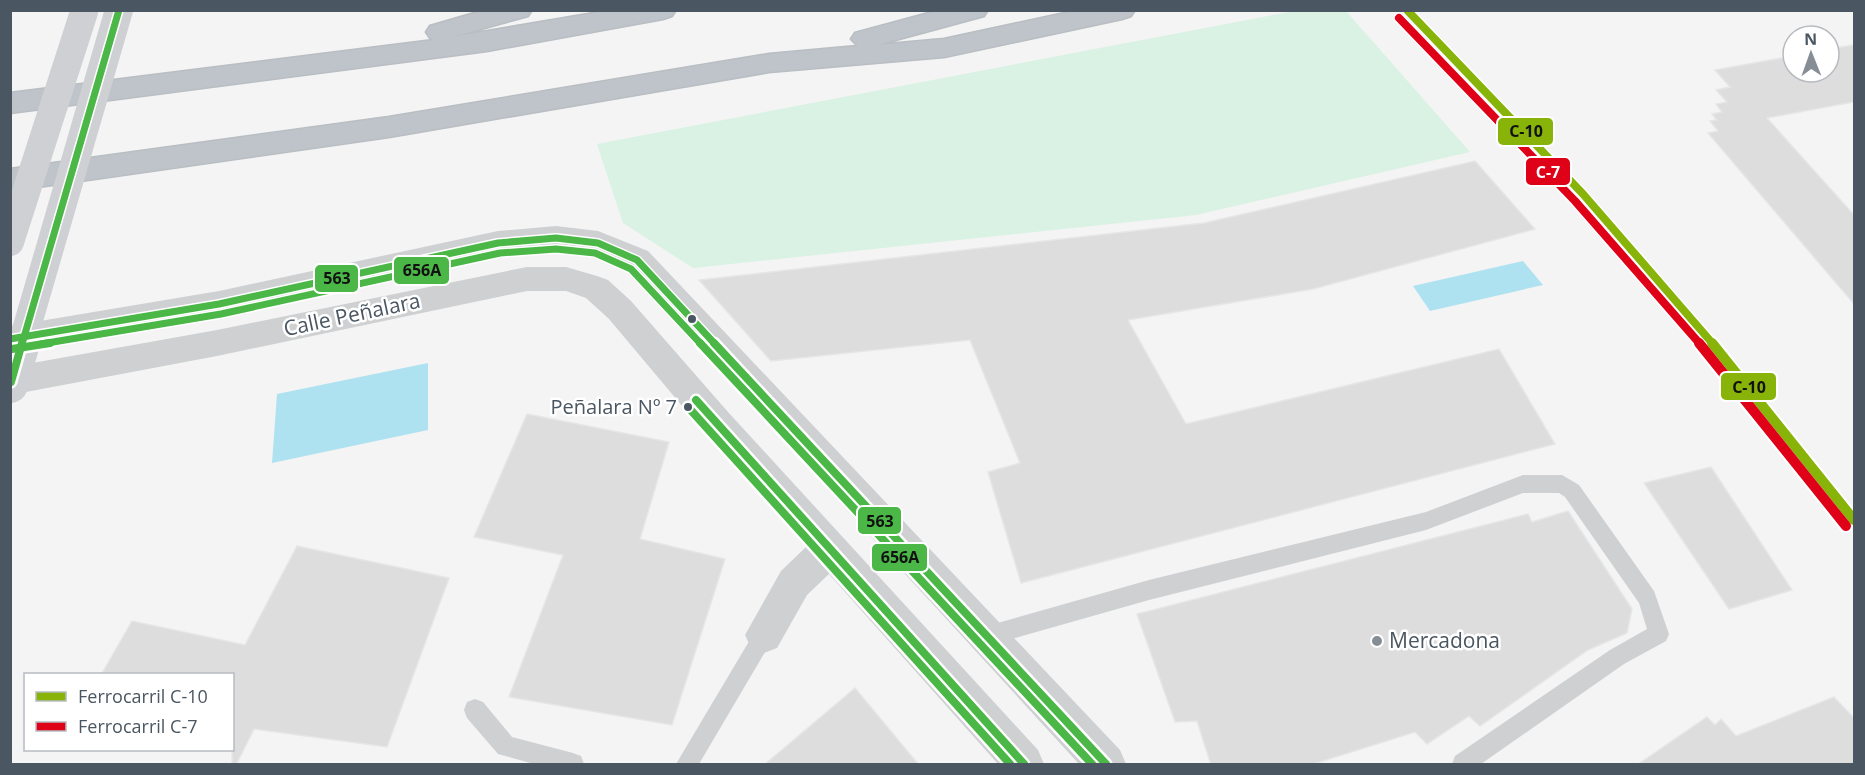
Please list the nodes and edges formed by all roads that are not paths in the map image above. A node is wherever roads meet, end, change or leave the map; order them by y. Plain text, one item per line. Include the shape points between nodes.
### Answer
1 (119, 10) edge
2 (519, 10) edge
3 (663, 10) edge
4 (975, 10) edge
5 (1122, 10) edge
6 (84, 12) dead end
7 (333, 62) junction
8 (769, 63) junction
9 (10, 103) edge
10 (10, 180) edge
11 (10, 243) edge
12 (10, 339) edge
13 (10, 383) edge
14 (829, 549) junction
15 (764, 635) joint
16 (987, 636) junction
17 (475, 710) dead end
18 (573, 765) edge
19 (687, 765) edge
20 (1024, 765) edge
21 (1106, 765) edge
22 (1462, 765) edge

1 - 13 street, bridge
2 - 7 highway
3 - 7 highway via 488,42
4 - 8 highway
5 - 8 highway via 944,48
6 - 11 street, bridge
7 - 9 highway
8 - 10 highway via 389,127
12 - 16 street, Calle Peñalara via 219,304 498,243 556,238 598,243 637,260
13 - 14 street, Calle Peñalara via 527,279 566,279 597,289 620,310
14 - 15 street via 794,583
14 - 20 street, Calle Peñalara
15 - 19 lane
16 - 21 street, Calle Peñalara
16 - 22 lane via 1149,590 1426,521 1523,484 1562,484 1572,491 1647,598 1659,634 1617,657
17 - 18 lane via 506,746

